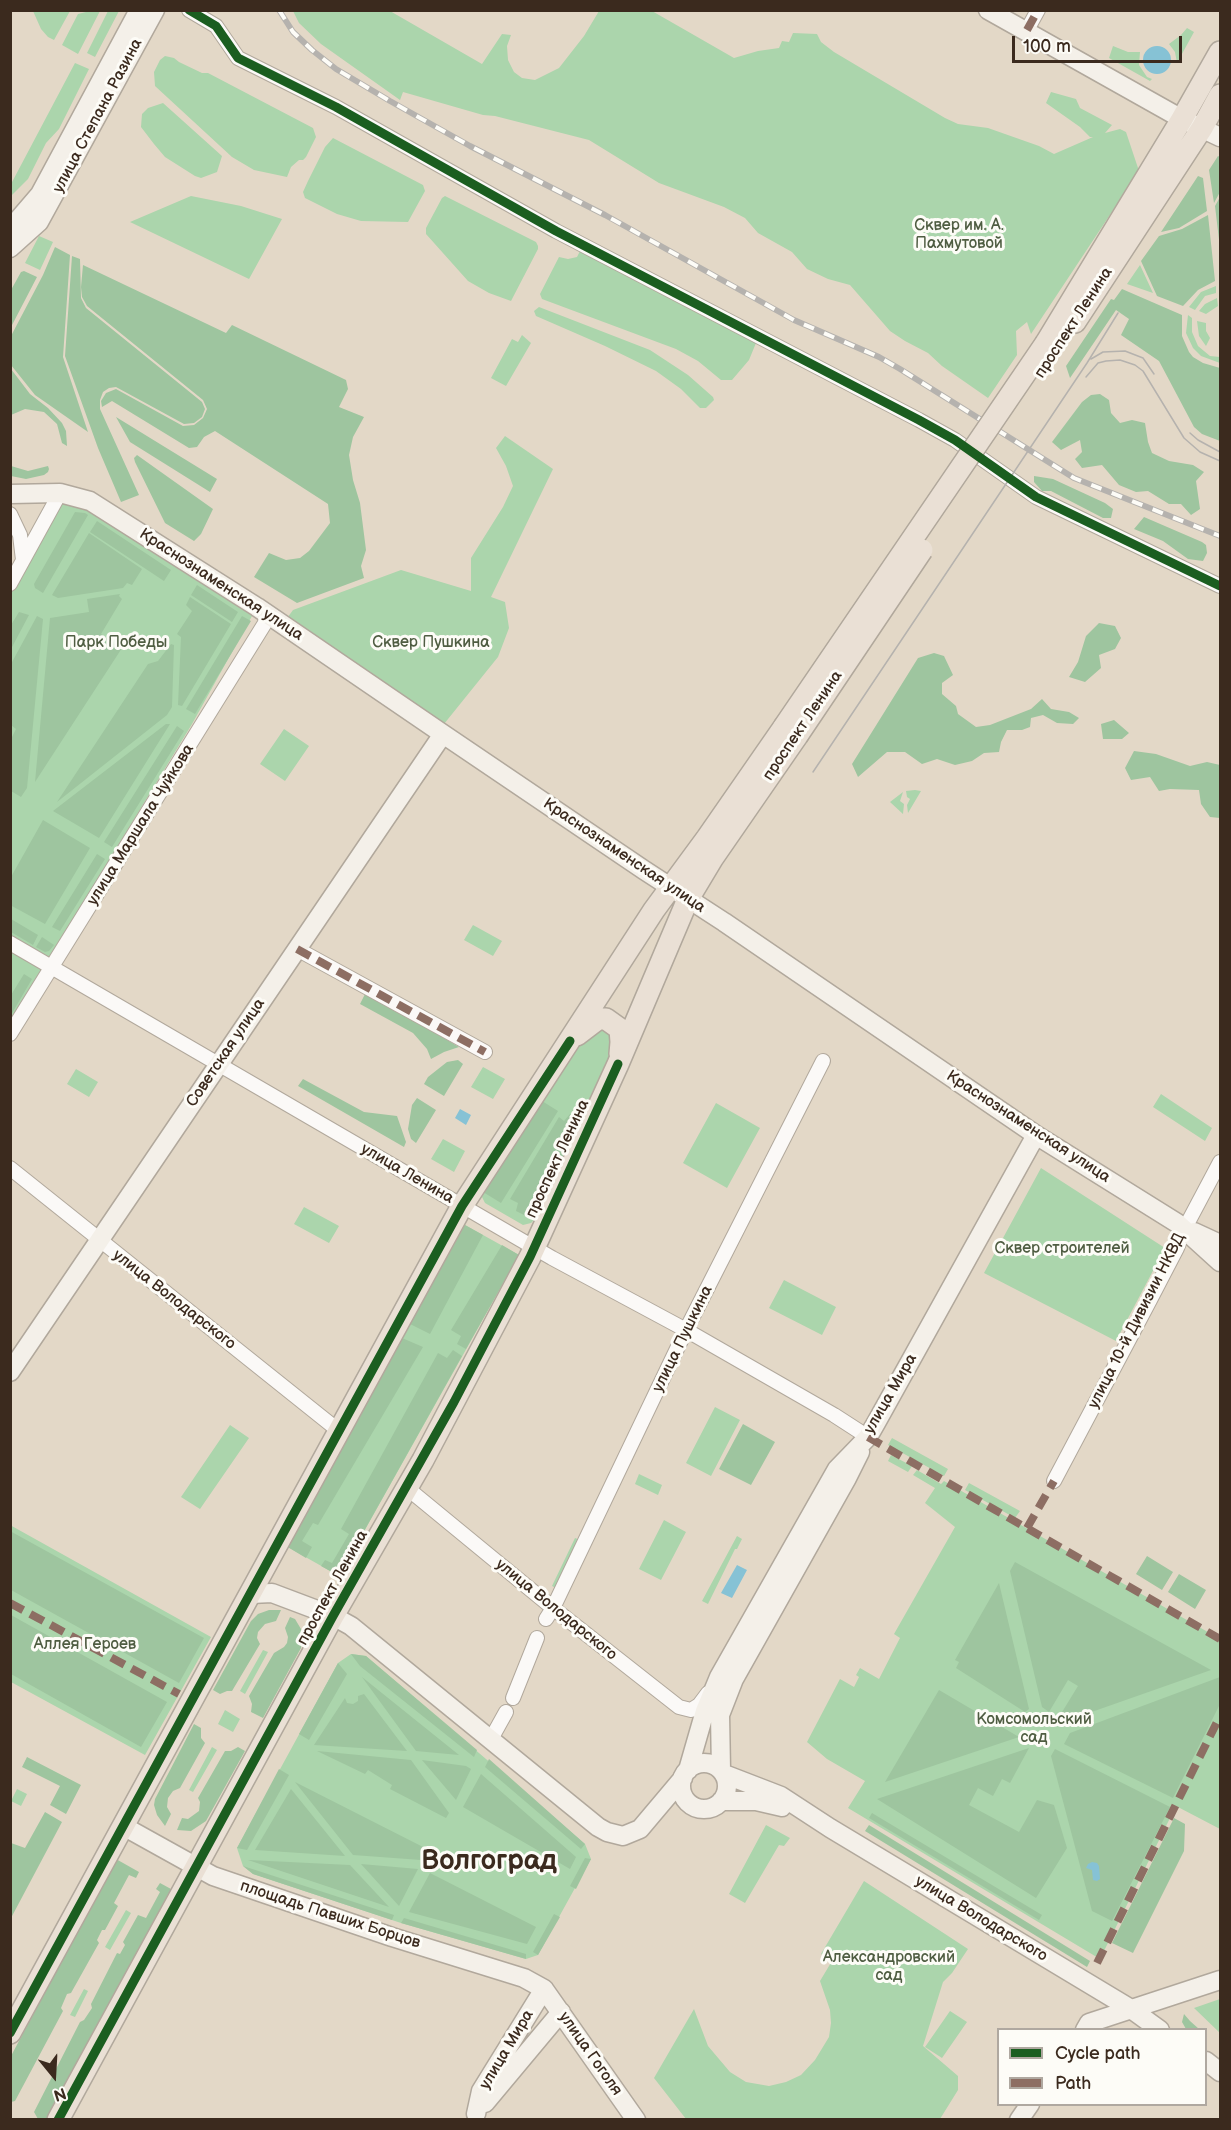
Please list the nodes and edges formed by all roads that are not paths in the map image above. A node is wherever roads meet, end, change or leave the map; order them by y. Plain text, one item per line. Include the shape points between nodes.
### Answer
1 (139, 10) edge
2 (155, 10) edge
3 (189, 10) edge
4 (988, 10) edge
5 (1038, 10) edge
6 (1027, 30) junction
7 (1221, 52) edge
8 (1221, 95) edge
9 (1182, 119) junction
10 (1211, 133) edge
11 (10, 229) edge
12 (10, 248) edge
13 (1051, 347) junction
14 (10, 494) edge
15 (60, 494) junction
16 (10, 514) edge
17 (23, 561) junction
18 (10, 584) edge
19 (1221, 586) edge
20 (270, 615) junction
21 (442, 734) junction
22 (679, 893) junction
23 (10, 943) edge
24 (297, 950) junction
25 (52, 967) junction
26 (10, 1034) edge
27 (570, 1041) junction
28 (485, 1052) dead end
29 (823, 1061) dead end
30 (618, 1064) junction
31 (217, 1065) junction
32 (1036, 1135) junction
33 (1221, 1162) edge
34 (10, 1168) edge
35 (462, 1206) junction
36 (1185, 1228) junction
37 (100, 1241) junction
38 (1221, 1244) edge
39 (534, 1247) junction
40 (1221, 1262) edge
41 (686, 1330) junction
42 (10, 1372) edge
43 (339, 1431) junction
44 (867, 1437) junction
45 (1054, 1481) dead end
46 (407, 1488) junction
47 (251, 1594) junction
48 (549, 1614) junction
49 (333, 1617) junction
50 (537, 1638) dead end
51 (719, 1677) junction
52 (513, 1698) dead end
53 (506, 1712) dead end
54 (491, 1739) junction
55 (722, 1772) junction
56 (686, 1774) junction
57 (722, 1801) junction
58 (123, 1826) junction
59 (830, 1828) junction
60 (196, 1868) junction
61 (1221, 1980) edge
62 (544, 1989) junction
63 (1131, 2009) junction
64 (561, 2012) junction
65 (1086, 2028) edge
66 (1157, 2028) edge
67 (10, 2033) edge
68 (1207, 2062) edge
69 (1221, 2072) edge
70 (1029, 2106) edge
71 (474, 2117) edge
72 (58, 2120) edge
73 (636, 2120) edge
74 (1019, 2120) edge

1 - 11 street, улица Степана Разина via 40,194
2 - 12 street, улица Степана Разина via 39,222
3 - 19 street via 216,27 238,58 336,107 556,231 919,420 955,440 1036,497
4 - 6 street
5 - 6 street
6 - 9 street
7 - 9 main road, проспект Ленина
8 - 10 main road, проспект Ленина
9 - 10 street
9 - 13 main road, проспект Ленина
10 - 13 main road, проспект Ленина
13 - 22 main road, проспект Ленина, bridge via 791,732 712,859
14 - 15 street, Краснознаменская улица
15 - 17 street
15 - 20 street, Краснознаменская улица via 90,501
16 - 17 street via 20,535
17 - 18 street
20 - 21 street, Краснознаменская улица
20 - 25 street, улица Маршала Чуйкова
21 - 22 street, Краснознаменская улица
21 - 24 street, Советская улица
22 - 27 main road, проспект Ленина via 654,910
22 - 30 main road, проспект Ленина
22 - 32 street, Краснознаменская улица
23 - 25 street, улица Ленина
24 - 28 street
24 - 31 street, Советская улица
25 - 26 street, улица Маршала Чуйкова
25 - 31 street, улица Ленина
27 - 30 main road via 589,1024 606,1019 615,1024 621,1035
27 - 35 main road, проспект Ленина
29 - 41 street, улица Пушкина
30 - 39 main road, проспект Ленина
31 - 35 street, улица Ленина
31 - 37 street, Советская улица
32 - 36 street, Краснознаменская улица
32 - 44 street, улица Мира
33 - 36 street, улица 10-й Дивизии НКВД
34 - 37 street, улица Володарского
35 - 39 street, улица Ленина
35 - 43 main road, проспект Ленина
36 - 38 street, Краснознаменская улица
36 - 40 street, Краснознаменская улица
36 - 45 street, улица 10-й Дивизии НКВД
37 - 42 street, Советская улица
37 - 43 street, улица Володарского
39 - 41 street, улица Ленина
39 - 46 main road, проспект Ленина
41 - 44 street, улица Ленина
41 - 48 street, улица Пушкина
43 - 47 main road, проспект Ленина
44 - 51 street, улица Мира via 837,1468
44 - 55 street via 734,1679 720,1716
46 - 48 street, улица Володарского
46 - 49 main road, проспект Ленина
47 - 49 street via 272,1593
47 - 58 main road, проспект Ленина
48 - 51 street, улица Володарского via 679,1707 691,1710 699,1706
49 - 54 street via 351,1626
49 - 60 main road, проспект Ленина
50 - 52 street
51 - 56 street, улица Мира
53 - 54 street
54 - 56 street via 598,1827 617,1835 640,1829
55 - 56 street via 704,1763
55 - 57 street via 727,1791
55 - 59 street via 781,1796
56 - 57 street via 682,1790 691,1804 704,1809
57 - 59 street via 775,1804
58 - 60 street, площадь Павших Борцов
58 - 67 main road, проспект Ленина
59 - 63 street, улица Володарского
60 - 62 street, площадь Павших Борцов via 392,1937 524,1978
60 - 72 main road, проспект Ленина
61 - 63 street
62 - 64 street, улица Гоголя
62 - 71 street, улица Мира via 481,2091
63 - 65 street via 1089,2023
63 - 66 street, улица Володарского
64 - 71 street, улица Мира
64 - 73 street, улица Гоголя
68 - 69 street
70 - 74 street

